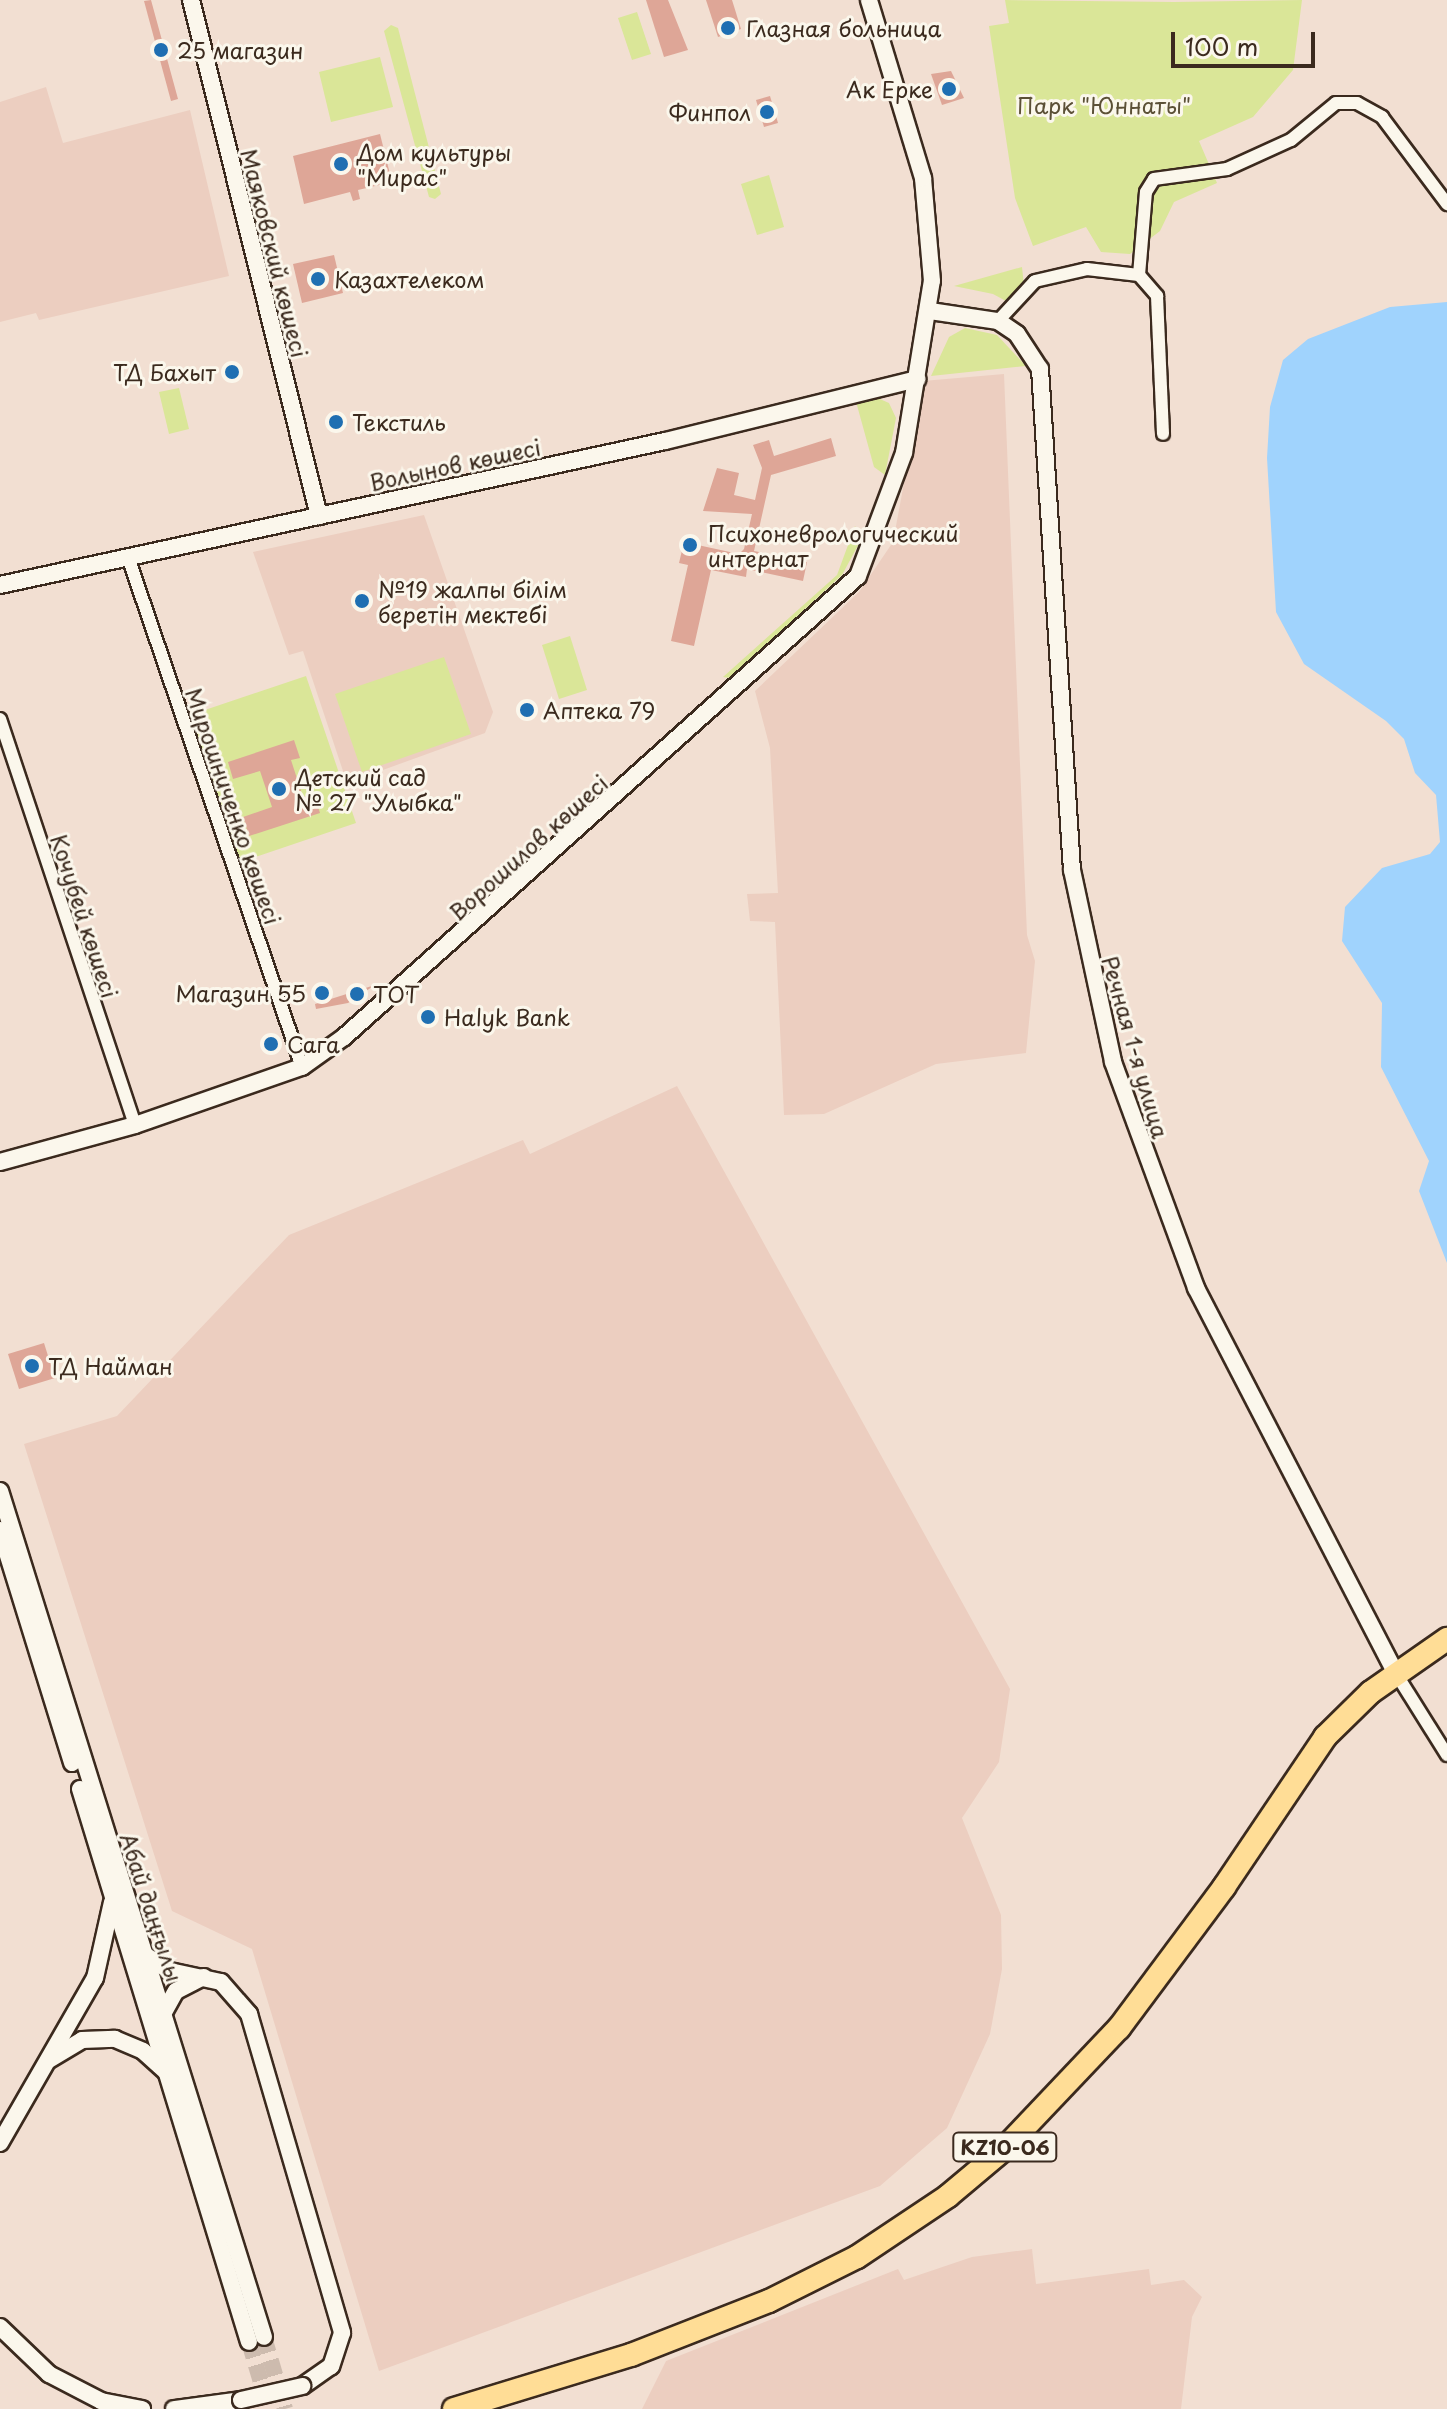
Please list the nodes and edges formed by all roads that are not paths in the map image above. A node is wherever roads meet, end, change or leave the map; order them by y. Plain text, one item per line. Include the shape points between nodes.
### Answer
1 (191, 0) edge
2 (869, 0) edge
3 (1447, 204) edge
4 (1139, 275) junction
5 (930, 311) junction
6 (998, 321) junction
7 (917, 379) junction
8 (1163, 434) dead end
9 (319, 516) junction
10 (128, 557) junction
11 (0, 585) edge
12 (0, 719) edge
13 (302, 1067) junction
14 (135, 1125) junction
15 (0, 1162) edge
16 (0, 1491) edge
17 (0, 1530) edge
18 (1447, 1639) edge
19 (1447, 1655) edge
20 (1395, 1672) junction
21 (1447, 1755) edge
22 (112, 1900) junction
23 (145, 1955) junction
24 (204, 1977) junction
25 (163, 2014) junction
26 (48, 2061) junction
27 (168, 2074) junction
28 (0, 2143) edge
29 (0, 2327) edge
30 (142, 2409) edge
31 (174, 2409) edge
32 (454, 2409) edge

1 - 9 main road, Маяковский көшесі
2 - 5 main road, Ворошилов көшесі via 923,178
3 - 4 street via 1382,117 1357,103 1336,103 1291,140 1227,169 1154,179 1146,192
4 - 6 street via 1087,269 1035,281
4 - 8 street via 1157,296
5 - 6 main road
5 - 7 main road, Ворошилов көшесі
6 - 20 main road, Речная 1-я улица via 1031,351 1046,394 1072,870 1113,1062 1196,1288
7 - 9 main road, Волынов көшесі
7 - 13 main road, Ворошилов көшесі via 894,490 858,576 406,987
9 - 10 main road, Волынов көшесі
10 - 11 main road, Волынов көшесі
10 - 13 street, Мирошниченко көшесі
12 - 14 street, Кочубей көшесі
13 - 14 main road, Ворошилов көшесі
14 - 15 main road, Ворошилов көшесі
16 - 23 main road, Абай даңғылы
17 - 22 main road, Абай даңғылы
18 - 20 highway, KZ10-06
19 - 20 highway, KZ10-06
20 - 21 street
20 - 32 highway, KZ10-06 via 1325,1737 1224,1887 1119,2028 1004,2149 948,2196 857,2257 769,2301 631,2355
22 - 26 main road via 95,1978
22 - 27 main road, Абай даңғылы
23 - 24 main road via 170,1971
23 - 25 main road, Абай даңғылы
24 - 25 main road via 176,1991
24 - 31 main road, bridge via 238,1996 249,2014 342,2333 331,2366 302,2386
25 - 27 main road, Абай даңғылы via 257,2340
26 - 27 main road via 82,2040 115,2039 143,2051
26 - 28 main road
29 - 30 main road via 49,2374 101,2401

